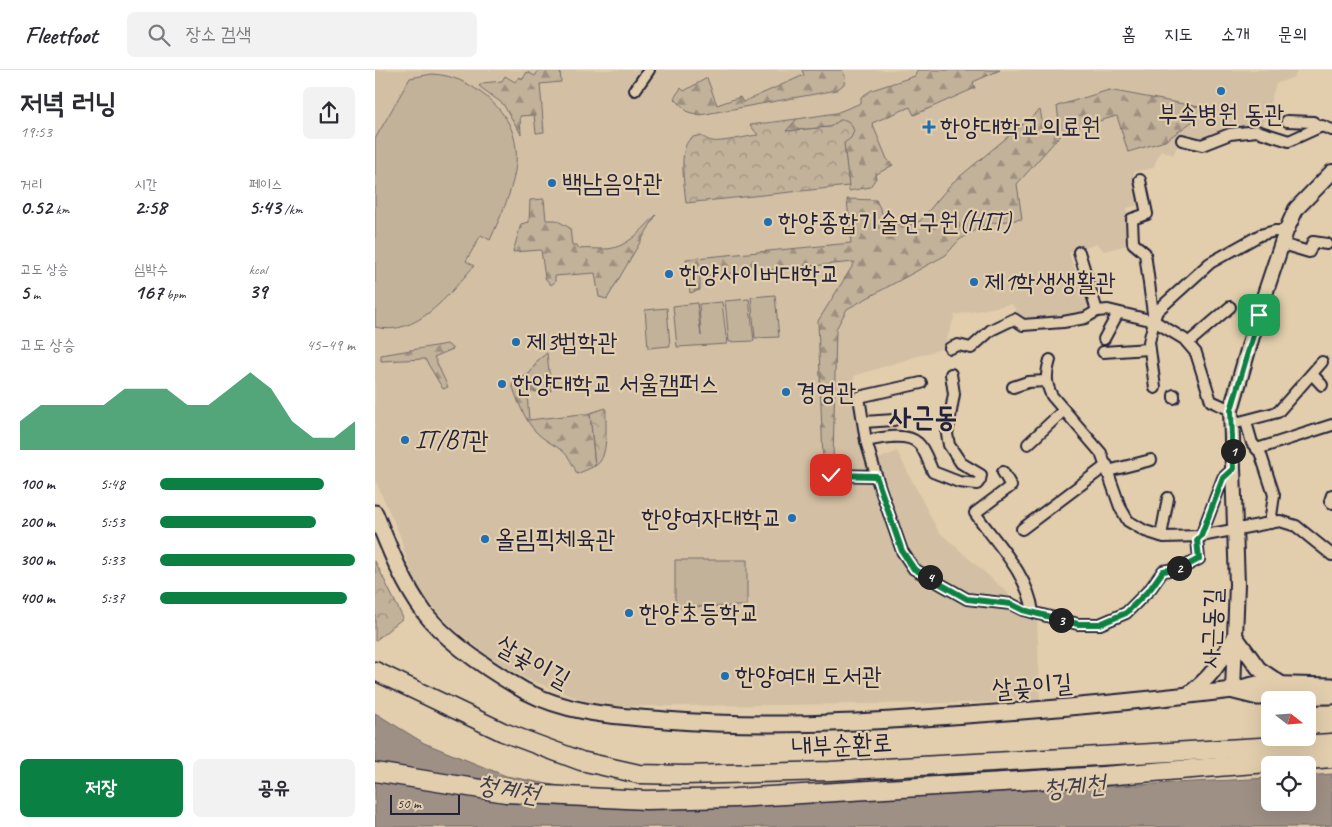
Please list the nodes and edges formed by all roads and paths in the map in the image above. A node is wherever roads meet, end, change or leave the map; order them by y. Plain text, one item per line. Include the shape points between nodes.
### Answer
1 (649, 70) edge
2 (635, 90) dead end
3 (1287, 121) dead end
4 (1320, 127) junction
5 (1332, 130) edge
6 (1182, 140) dead end
7 (1332, 172) edge
8 (1140, 180) dead end
9 (1284, 238) junction
10 (1327, 244) dead end
11 (1079, 252) dead end
12 (1230, 306) dead end
13 (1097, 311) junction
14 (1118, 313) junction
15 (1154, 320) junction
16 (1104, 339) dead end
17 (1188, 343) junction
18 (950, 348) dead end
19 (1149, 349) junction
20 (1103, 352) dead end
21 (1050, 360) dead end
22 (1322, 362) dead end
23 (951, 374) dead end
24 (1312, 374) junction
25 (1046, 381) junction
26 (921, 383) dead end
27 (1322, 385) dead end
28 (1013, 387) dead end
29 (1155, 388) dead end
30 (1064, 410) junction
31 (1231, 410) junction
32 (894, 420) dead end
33 (864, 422) junction
34 (1246, 422) junction
35 (1232, 424) junction
36 (1332, 425) edge
37 (867, 441) junction
38 (1028, 444) dead end
39 (1257, 449) junction
40 (1151, 460) dead end
41 (1107, 468) junction
42 (1233, 469) junction
43 (1003, 472) dead end
44 (831, 475) dead end
45 (876, 476) junction
46 (1332, 496) edge
47 (1168, 498) dead end
48 (1332, 503) edge
49 (375, 513) edge
50 (1270, 523) junction
51 (1235, 528) junction
52 (1022, 529) dead end
53 (1161, 536) junction
54 (1201, 536) junction
55 (375, 537) edge
56 (1332, 555) edge
57 (1028, 611) junction
58 (1235, 636) junction
59 (375, 670) edge
60 (1283, 685) junction
61 (1332, 686) edge
62 (1233, 690) junction
63 (1186, 696) junction
64 (1332, 696) edge
65 (835, 723) junction
66 (1332, 734) edge
67 (1332, 743) edge
68 (1235, 749) junction
69 (1332, 758) edge
70 (375, 772) edge

1 - 2 street
3 - 4 street via 1313,122
4 - 5 street
4 - 6 street via 1289,141 1257,131 1230,134 1202,145
7 - 9 street, 사근동길 via 1296,209
8 - 15 street via 1147,214 1132,218 1133,243 1145,252
9 - 10 street via 1309,252 1313,242
9 - 15 street via 1275,231 1260,235 1209,263 1157,311
9 - 31 street, 사근동길
11 - 13 street
12 - 17 street
13 - 14 street
13 - 18 street via 1085,318 1063,322 1023,325 1014,319 991,330 971,348
14 - 15 street
14 - 16 street
15 - 17 street
15 - 19 street
17 - 31 street via 1196,352 1211,401
19 - 20 street
19 - 29 street
21 - 25 street
22 - 24 street
23 - 37 street via 954,394 947,434 949,446 961,463 981,475 977,484 933,472 918,443 909,438 882,437
24 - 27 street
24 - 34 street via 1279,412
25 - 28 street
25 - 30 street via 1051,396
26 - 33 street via 859,397
30 - 38 street
30 - 41 street via 1101,453
31 - 35 street, 사근동길
32 - 33 street
33 - 37 street
34 - 35 street
34 - 39 street
35 - 42 street, 사근동길
36 - 39 street
37 - 45 street
39 - 50 street via 1274,495
40 - 41 street
41 - 52 street
41 - 53 street via 1128,521
42 - 51 street, 사근동길
42 - 54 street via 1223,478
43 - 57 street via 1011,486 975,513 1027,590
44 - 45 street
45 - 57 street via 902,551 914,569 967,599 996,601
46 - 48 street
47 - 53 street
49 - 65 main road, 살곶이길 via 403,578 439,629 483,664 526,691 567,708 597,714 702,723
50 - 51 street
50 - 56 street via 1280,521 1296,526
51 - 54 street
51 - 58 street, 사근동길
53 - 54 street
54 - 57 street via 1197,540 1199,559 1182,568 1163,571 1126,613 1100,624 1078,624
55 - 65 main road, 살곶이길 via 395,582 416,617 478,671 522,699 565,716 596,723 703,728 812,728
58 - 60 street via 1259,669
58 - 62 street, 사근동길
58 - 63 street via 1216,670
59 - 68 highway, 내부순환로 via 503,732 581,762 639,774 830,771
60 - 61 main road, 살곶이길
60 - 62 main road, 살곶이길 via 1257,684
62 - 63 main road, 살곶이길
62 - 64 main road, 살곶이길 via 1258,697
63 - 65 main road, 살곶이길 via 1017,712
66 - 68 highway
67 - 68 highway, 내부순환로
69 - 70 highway, 내부순환로 via 1103,776 735,798 646,800 506,793

